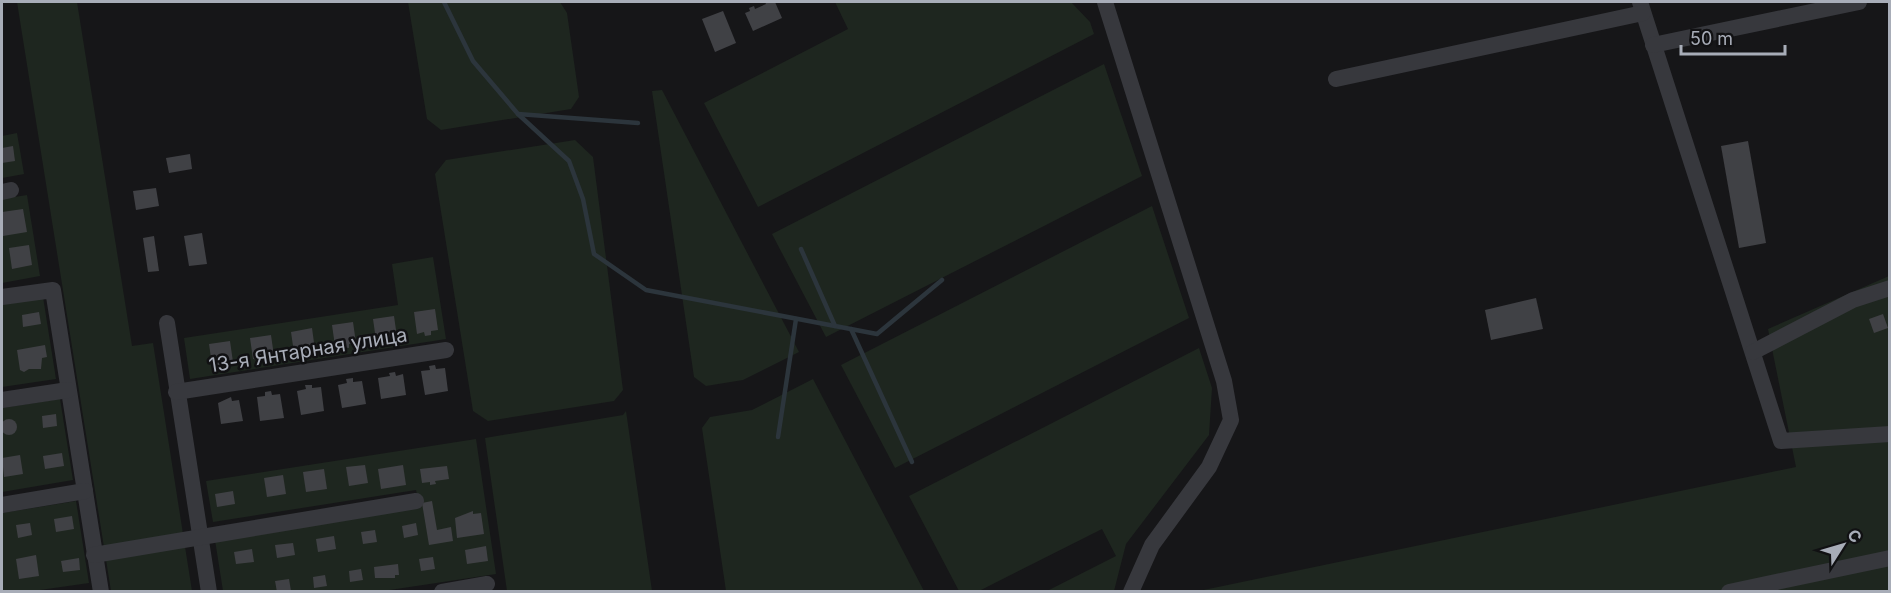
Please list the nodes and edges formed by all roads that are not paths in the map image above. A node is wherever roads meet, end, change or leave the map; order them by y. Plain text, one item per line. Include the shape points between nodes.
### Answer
1 (1105, 2) edge
2 (1859, 2) edge
3 (1641, 7) edge
4 (1653, 45) junction
5 (1336, 79) dead end
6 (1890, 288) edge
7 (2, 297) edge
8 (167, 323) dead end
9 (446, 350) dead end
10 (1753, 352) junction
11 (68, 390) junction
12 (176, 392) junction
13 (2, 400) edge
14 (1890, 434) edge
15 (85, 491) junction
16 (416, 501) dead end
17 (2, 505) edge
18 (201, 536) junction
19 (94, 555) junction
20 (1890, 558) edge
21 (487, 584) dead end
22 (100, 591) edge
23 (209, 591) edge
24 (442, 591) edge
25 (1131, 591) edge
26 (1730, 591) edge

1 - 25 street via 1224,381 1231,420 1209,467 1152,545
2 - 4 street
3 - 4 street
3 - 5 street
4 - 10 street
6 - 10 street via 1853,300
7 - 11 street via 53,290
8 - 12 street
9 - 12 street, 13-я Янтарная улица
10 - 14 street via 1781,441
11 - 13 street
11 - 15 street
12 - 18 street
15 - 17 street
15 - 19 street
16 - 18 street
18 - 19 street
18 - 23 street
19 - 22 street
20 - 26 street
21 - 24 street

